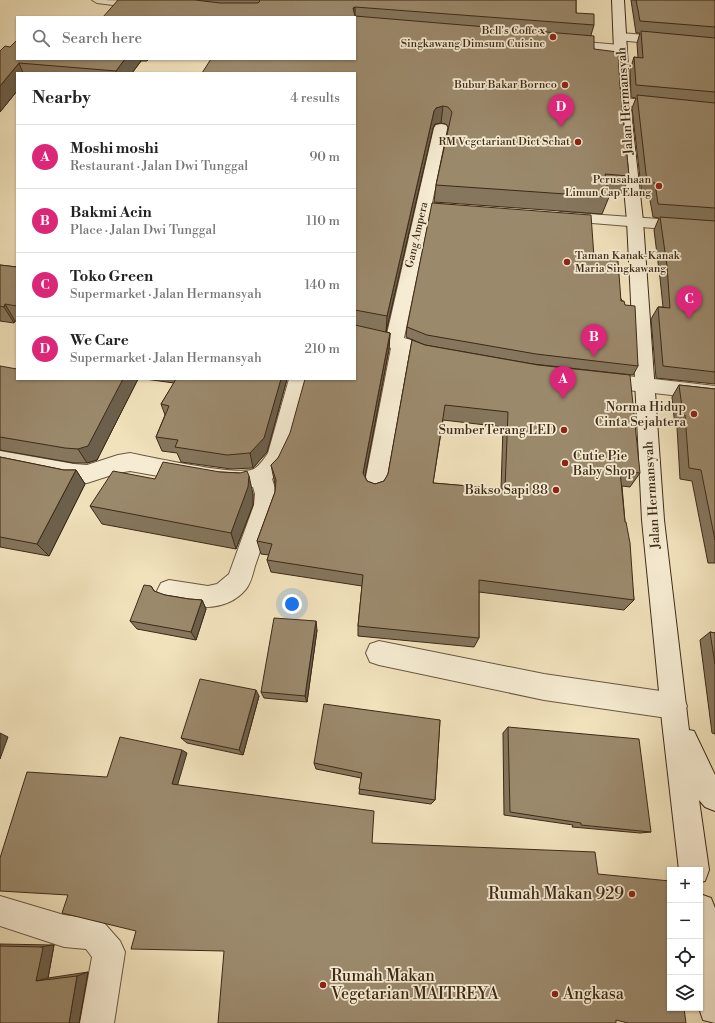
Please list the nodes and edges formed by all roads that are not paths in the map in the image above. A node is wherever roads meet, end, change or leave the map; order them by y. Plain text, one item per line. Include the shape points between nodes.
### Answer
1 (97, 0) edge
2 (618, 0) edge
3 (126, 3) junction
4 (158, 7) edge
5 (117, 12) edge
6 (550, 43) edge
7 (620, 43) junction
8 (715, 45) edge
9 (623, 102) junction
10 (715, 111) edge
11 (441, 128) dead end
12 (424, 207) junction
13 (472, 211) edge
14 (543, 216) edge
15 (635, 221) junction
16 (715, 228) edge
17 (356, 334) edge
18 (398, 344) junction
19 (454, 358) edge
20 (585, 378) edge
21 (299, 380) edge
22 (645, 386) junction
23 (715, 393) edge
24 (0, 459) edge
25 (260, 476) junction
26 (375, 487) edge
27 (169, 591) dead end
28 (379, 653) dead end
29 (675, 714) junction
30 (715, 797) edge
31 (694, 867) edge
32 (0, 911) edge
33 (703, 929) edge
34 (715, 1008) edge
35 (97, 1023) edge

1 - 3 street
2 - 7 street, Jalan Hermansyah
3 - 4 street
3 - 5 street
6 - 7 street
7 - 8 street
7 - 9 street, Jalan Hermansyah
9 - 10 street
9 - 15 street, Jalan Hermansyah
11 - 12 street, Gang Ampera
12 - 13 street
12 - 18 street, Gang Ampera via 412,251
14 - 15 street
15 - 16 street
15 - 22 street, Jalan Hermansyah
17 - 18 street
18 - 19 street
18 - 26 street, Gang Ampera
20 - 22 street
21 - 25 street via 278,453 271,467
22 - 23 street
22 - 29 street, Jalan Hermansyah via 653,520
24 - 25 street via 87,474 130,462 226,480 244,480
25 - 27 street via 266,494 265,506 238,581 223,593 208,597
28 - 29 street
29 - 30 street via 704,784
29 - 31 street, Jalan Hermansyah
32 - 35 street via 64,931 94,935 109,952
33 - 34 street

